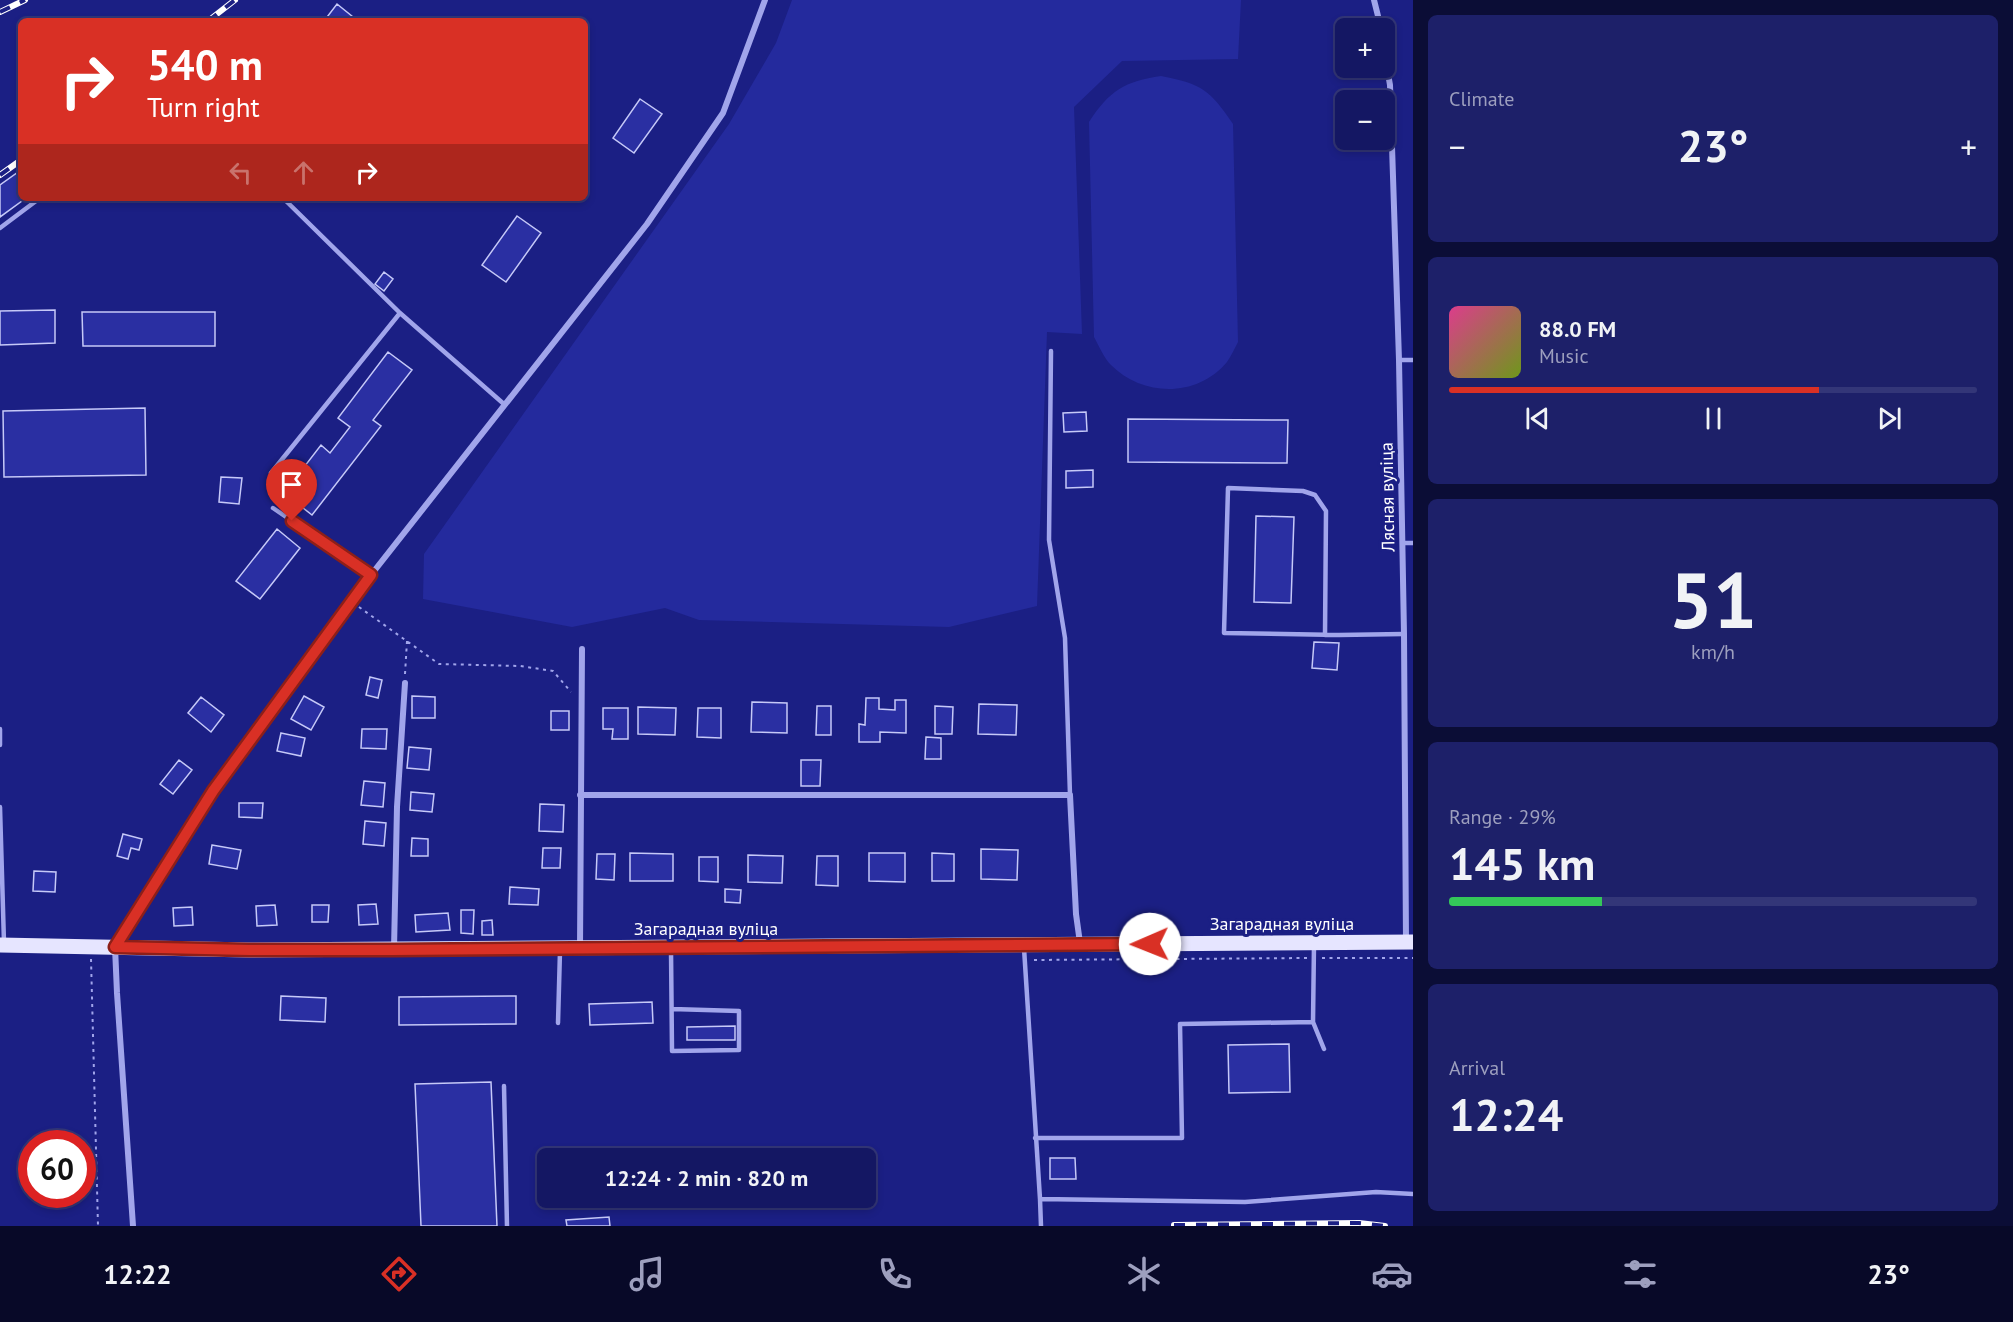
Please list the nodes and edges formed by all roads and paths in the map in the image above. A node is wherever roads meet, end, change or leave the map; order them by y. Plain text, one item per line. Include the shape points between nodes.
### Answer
1 (765, 0) edge
2 (1374, 0) edge
3 (1378, 18) edge
4 (1389, 78) edge
5 (36, 201) edge
6 (286, 201) edge
7 (0, 228) edge
8 (400, 313) junction
9 (1051, 351) dead end
10 (1399, 360) junction
11 (1413, 360) edge
12 (505, 405) junction
13 (271, 473) dead end
14 (273, 508) dead end
15 (1402, 543) junction
16 (1413, 543) edge
17 (371, 575) junction
18 (352, 602) junction
19 (1404, 634) junction
20 (1326, 635) junction
21 (407, 641) junction
22 (582, 649) dead end
23 (405, 683) joint
24 (581, 704) junction
25 (0, 729) edge
26 (0, 745) edge
27 (580, 795) junction
28 (1070, 795) junction
29 (0, 807) edge
30 (1314, 942) junction
31 (1410, 942) edge
32 (2, 945) edge
33 (1080, 945) junction
34 (90, 947) junction
35 (115, 947) junction
36 (670, 947) junction
37 (580, 948) junction
38 (560, 949) junction
39 (394, 950) junction
40 (1024, 953) junction
41 (1315, 958) junction
42 (1413, 958) edge
43 (672, 1009) junction
44 (1313, 1022) junction
45 (558, 1023) dead end
46 (1324, 1048) dead end
47 (504, 1086) dead end
48 (1035, 1138) junction
49 (1413, 1194) edge
50 (1040, 1199) junction
51 (98, 1226) edge
52 (134, 1226) edge
53 (507, 1226) edge
54 (1041, 1226) edge

1 - 12 street via 723,113 646,225
2 - 3 street
4 - 10 street, Лясная вуліца
5 - 7 lane
6 - 8 lane
8 - 12 lane
8 - 13 lane
9 - 28 lane via 1048,540 1065,638
10 - 11 lane
10 - 15 street, Лясная вуліца
12 - 17 street
14 - 17 lane
15 - 16 lane
15 - 19 street, Лясная вуліца
17 - 18 street
18 - 21 path
18 - 35 street via 213,791
19 - 20 lane
19 - 31 street, Лясная вуліца
20 - 20 lane via 1326,511 1315,495 1303,490 1228,488 1224,633
21 - 23 path
21 - 24 path via 439,664 553,671
22 - 24 street
23 - 39 street
24 - 27 street
25 - 26 lane
27 - 28 street
27 - 37 street
28 - 33 street
29 - 32 lane
30 - 31 main road, Загарадная вуліца
30 - 33 main road, Загарадная вуліца
30 - 41 lane
32 - 34 main road, Загарадная вуліца
33 - 40 main road, Загарадная вуліца
34 - 35 main road, Загарадная вуліца
34 - 51 path
35 - 39 main road, Загарадная вуліца
35 - 52 street
36 - 37 main road, Загарадная вуліца
36 - 40 main road, Загарадная вуліца
36 - 43 lane
37 - 38 main road, Загарадная вуліца
38 - 39 main road, Загарадная вуліца
38 - 45 lane
40 - 41 path
40 - 48 lane
41 - 42 path
41 - 44 lane
43 - 43 lane via 672,1051 739,1050 739,1011
44 - 46 lane
44 - 48 lane via 1180,1024 1182,1138
47 - 53 lane
48 - 50 lane
49 - 50 lane via 1376,1191 1245,1202
50 - 54 lane

